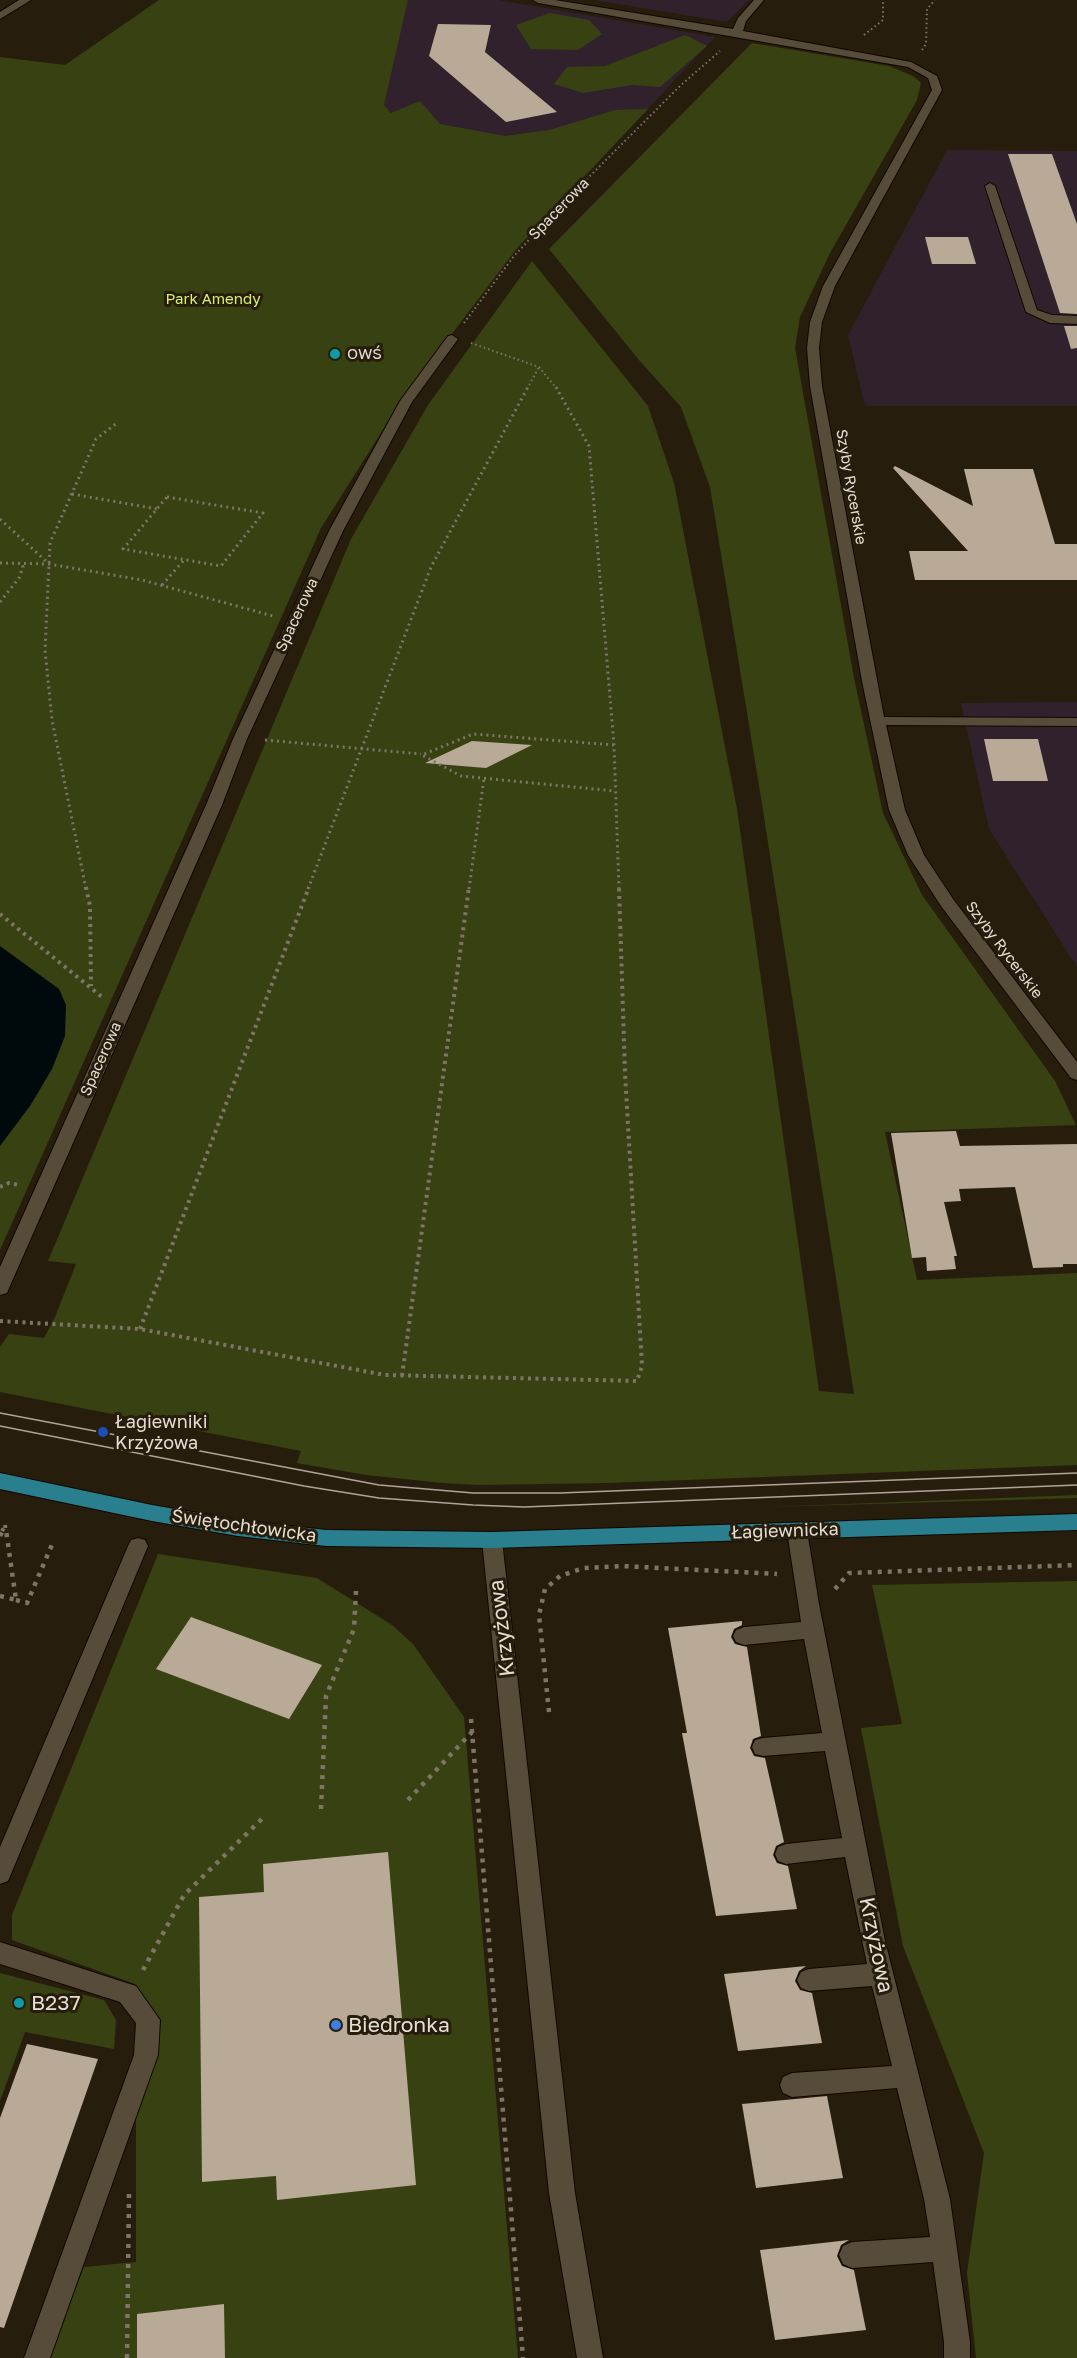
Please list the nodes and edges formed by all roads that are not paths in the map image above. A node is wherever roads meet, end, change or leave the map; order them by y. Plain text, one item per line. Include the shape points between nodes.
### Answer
1 (26, 0) edge
2 (538, 0) edge
3 (759, 0) edge
4 (0, 16) edge
5 (737, 33) junction
6 (990, 186) dead end
7 (1077, 320) edge
8 (452, 339) road end
9 (878, 721) junction
10 (1077, 722) edge
11 (1077, 1074) edge
12 (0, 1288) edge
13 (0, 1481) edge
14 (1077, 1522) edge
15 (797, 1531) junction
16 (492, 1540) junction
17 (138, 1546) dead end
18 (813, 1629) junction
19 (744, 1636) dead end
20 (835, 1742) junction
21 (763, 1747) dead end
22 (855, 1846) junction
23 (786, 1854) dead end
24 (0, 1874) edge
25 (0, 1953) edge
26 (881, 1974) junction
27 (809, 1980) dead end
28 (906, 2076) junction
29 (792, 2085) dead end
30 (944, 2248) junction
31 (852, 2255) dead end
32 (37, 2358) edge
33 (590, 2358) edge
34 (957, 2358) edge

1 - 4 street
2 - 5 street, Szyby Rycerskie
3 - 5 street via 741,20
5 - 9 street, Szyby Rycerskie via 911,65 932,76 937,90 829,286 816,322 813,348 816,386
6 - 7 street via 1032,312 1050,320
8 - 12 street, Spacerowa via 406,401 336,531 240,739 214,806
9 - 10 street
9 - 11 street, Szyby Rycerskie via 897,810 916,855
13 - 16 main road, Świętochłowicka via 249,1529 326,1538
14 - 15 main road, Łagiewnicka
15 - 16 main road, Łagiewnicka
15 - 18 street, Krzyżowa
16 - 33 street, Krzyżowa via 562,2193
17 - 24 street
18 - 19 street
18 - 20 street, Krzyżowa
20 - 21 street
20 - 22 street, Krzyżowa
22 - 23 street
22 - 26 street, Krzyżowa
25 - 32 street via 128,1994 148,2020 146,2055
26 - 27 street
26 - 28 street, Krzyżowa
28 - 29 street
28 - 30 street, Krzyżowa via 937,2199
30 - 31 street
30 - 34 street, Krzyżowa

